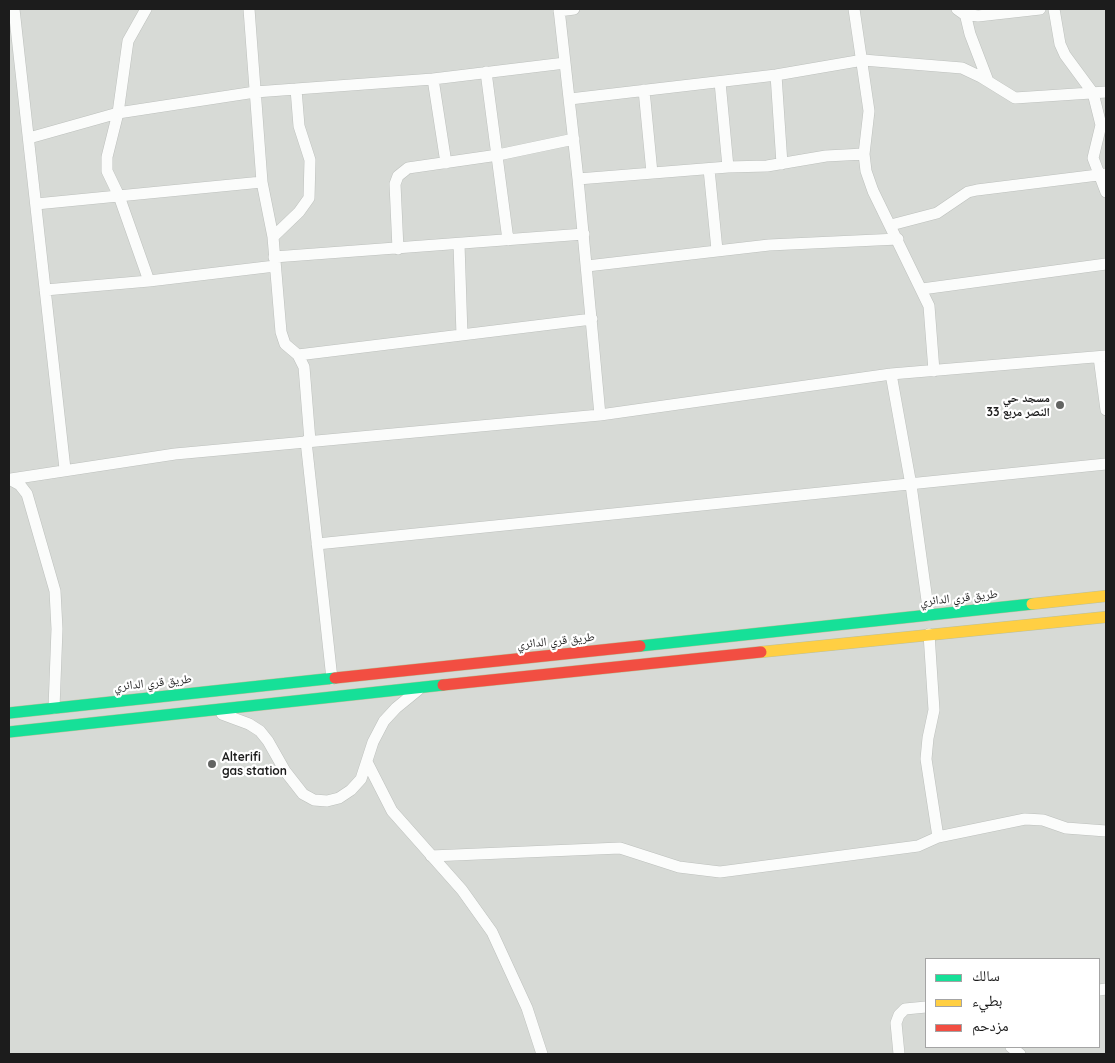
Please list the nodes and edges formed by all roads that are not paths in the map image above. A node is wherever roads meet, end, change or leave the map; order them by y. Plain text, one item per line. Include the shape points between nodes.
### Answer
1 (14, 9) edge
2 (146, 9) edge
3 (249, 9) edge
4 (574, 9) edge
5 (854, 9) edge
6 (1040, 9) edge
7 (1054, 9) edge
8 (559, 10) edge
9 (962, 10) edge
10 (863, 60) junction
11 (565, 63) junction
12 (486, 72) junction
13 (776, 75) junction
14 (433, 79) junction
15 (988, 81) junction
16 (720, 82) junction
17 (296, 89) junction
18 (644, 90) junction
19 (255, 92) junction
20 (1106, 92) edge
21 (1093, 93) junction
22 (570, 100) junction
23 (118, 113) junction
24 (29, 138) junction
25 (574, 139) junction
26 (864, 154) junction
27 (498, 155) junction
28 (446, 163) junction
29 (782, 164) junction
30 (728, 167) junction
31 (709, 169) junction
32 (652, 173) junction
33 (1103, 174) edge
34 (578, 179) junction
35 (262, 182) junction
36 (1106, 192) edge
37 (119, 196) junction
38 (36, 204) junction
39 (891, 225) junction
40 (584, 234) junction
41 (273, 237) junction
42 (898, 239) junction
43 (508, 240) junction
44 (459, 244) junction
45 (398, 249) junction
46 (717, 250) junction
47 (275, 261) junction
48 (1106, 264) edge
49 (587, 266) junction
50 (149, 281) junction
51 (922, 289) junction
52 (45, 290) junction
53 (592, 319) junction
54 (462, 335) junction
55 (298, 355) junction
56 (1102, 356) edge
57 (934, 371) junction
58 (890, 374) junction
59 (1106, 410) edge
60 (600, 414) junction
61 (308, 441) junction
62 (1106, 464) edge
63 (66, 469) junction
64 (10, 479) edge
65 (911, 485) junction
66 (317, 544) junction
67 (1106, 596) edge
68 (929, 615) junction
69 (1106, 617) edge
70 (929, 634) junction
71 (332, 679) junction
72 (421, 687) junction
73 (54, 708) junction
74 (208, 710) junction
75 (9, 713) edge
76 (9, 732) edge
77 (368, 762) junction
78 (1106, 831) edge
79 (938, 837) junction
80 (430, 856) junction
81 (925, 1007) edge
82 (542, 1054) edge
83 (899, 1054) edge

1 - 24 street
2 - 23 street via 128,41
3 - 19 street
4 - 8 street
5 - 10 street
6 - 9 street via 978,16
7 - 21 street via 1065,55
8 - 11 street
9 - 15 street
10 - 13 street
10 - 15 street via 962,68
10 - 26 street via 869,111
11 - 12 street
11 - 22 street
12 - 14 street
12 - 27 street
13 - 16 street
13 - 29 street
14 - 17 street
14 - 28 street
15 - 21 street via 1015,98
16 - 18 street
16 - 30 street
17 - 19 street
17 - 41 street via 299,126 310,160 309,198
18 - 22 street
18 - 32 street
19 - 23 street
19 - 35 street
20 - 21 street
21 - 33 street via 1101,121 1094,158
22 - 25 street
23 - 24 street
23 - 37 street via 107,157 107,171
24 - 38 street
25 - 27 street
25 - 34 street
26 - 29 street via 826,156
26 - 39 street via 873,191
27 - 28 street
27 - 43 street
28 - 45 street via 408,168 398,176 395,184
29 - 30 street
30 - 31 street
31 - 32 street
31 - 46 street
32 - 34 street
33 - 36 street
33 - 39 street via 968,192 937,213
34 - 40 street
35 - 37 street
35 - 41 street
37 - 38 street
37 - 50 street
38 - 52 street
39 - 42 street
40 - 43 street
40 - 49 street
41 - 47 street
42 - 46 street
42 - 51 street
43 - 44 street
44 - 45 street
44 - 54 street
45 - 47 street
46 - 49 street
47 - 50 street
47 - 55 street via 281,332 285,344
48 - 51 street
49 - 53 street
50 - 52 street
51 - 57 street via 931,316
52 - 63 street
53 - 54 street
53 - 60 street
54 - 55 street
55 - 61 street via 304,367
56 - 57 street
56 - 59 street
57 - 58 street
58 - 60 street
58 - 65 street
60 - 61 street
61 - 63 street
61 - 66 street
62 - 65 street
63 - 64 street
64 - 73 street via 27,494 55,591
65 - 66 street
65 - 68 street
66 - 71 street
67 - 68 highway, طريق قري الدائري
68 - 71 highway, طريق قري الدائري
69 - 70 highway
70 - 72 highway
70 - 79 street via 934,710 926,760
71 - 73 highway, طريق قري الدائري
72 - 74 highway
72 - 77 street via 384,721 373,742
73 - 75 highway, طريق قري الدائري
74 - 76 highway
74 - 77 street via 234,717 260,731 294,784 314,800 338,798 351,790
77 - 80 street via 392,812
78 - 79 street via 1066,828 1043,820 1025,819
79 - 80 street via 918,846 720,872 679,867 620,848
80 - 82 street via 462,890 492,932 527,1008
81 - 83 street via 905,1009 898,1015

